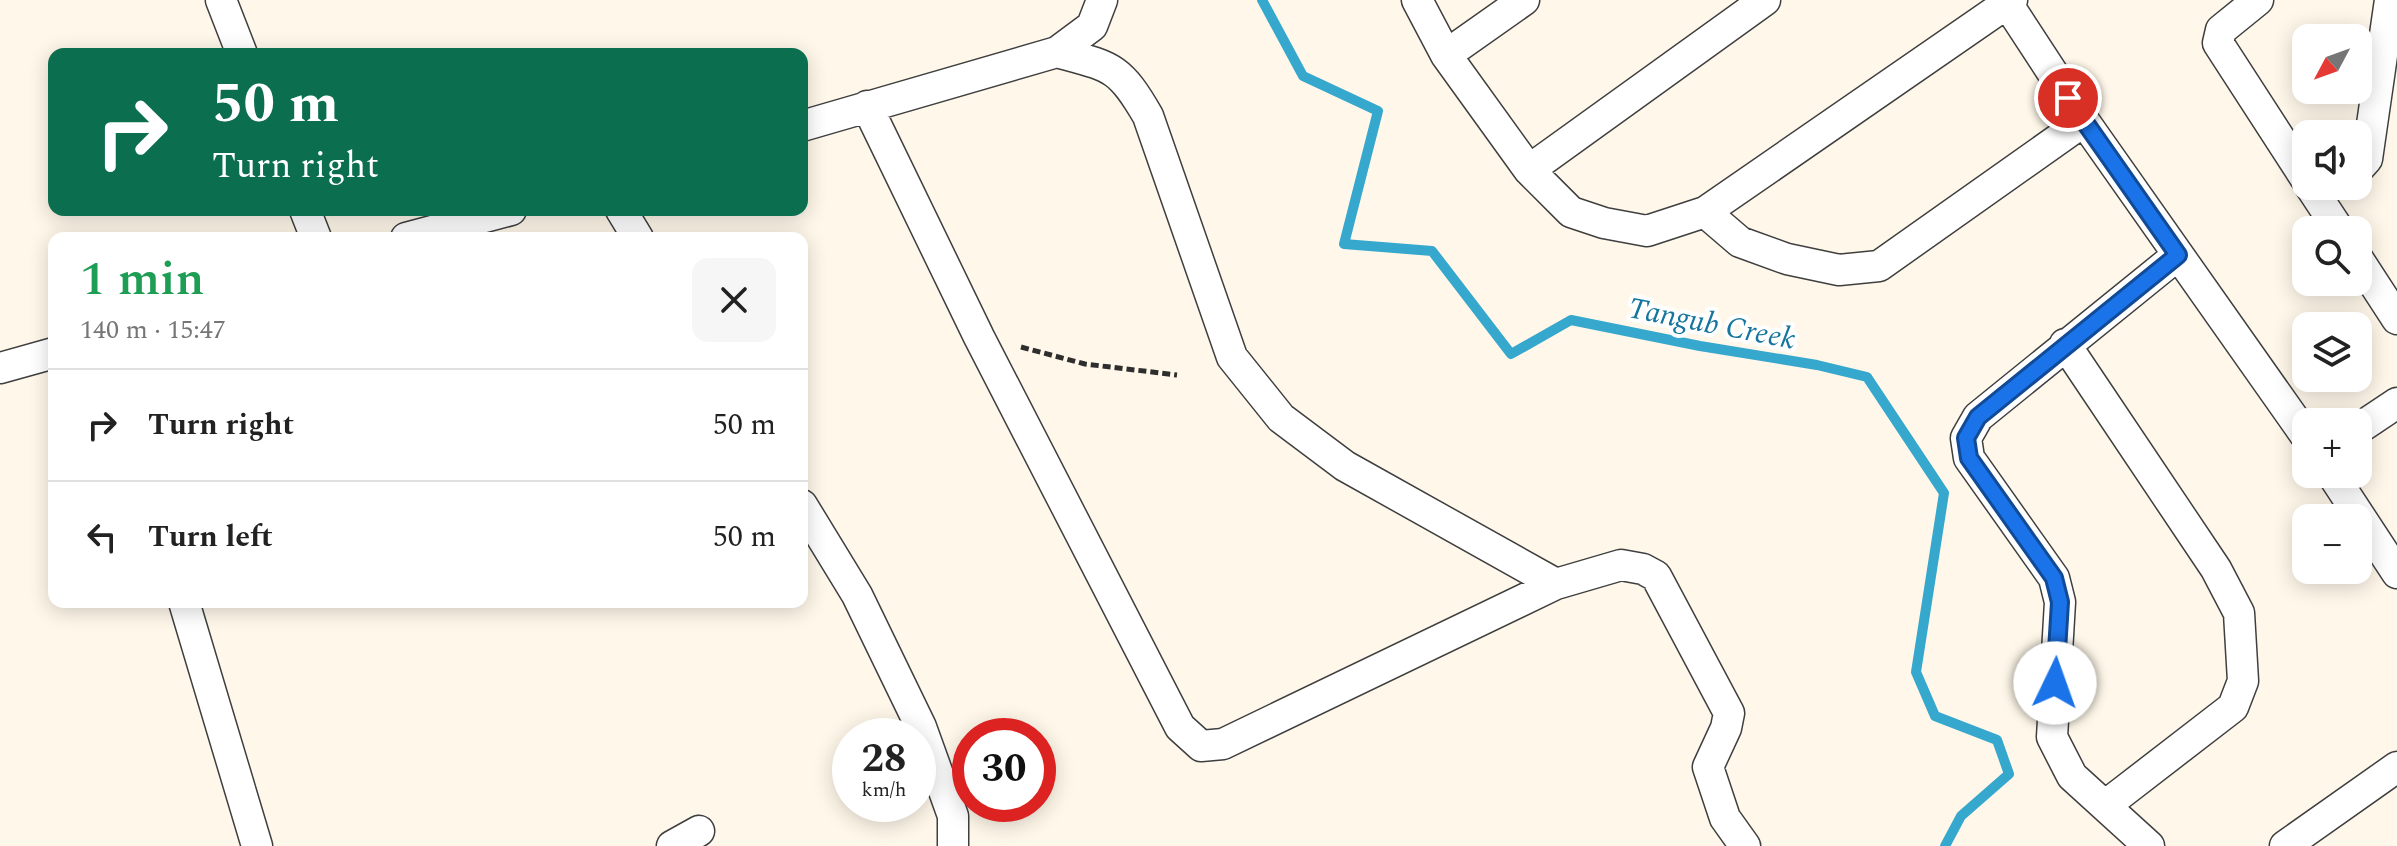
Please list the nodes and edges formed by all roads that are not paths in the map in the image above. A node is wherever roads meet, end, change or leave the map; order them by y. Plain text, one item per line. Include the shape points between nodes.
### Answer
1 (221, 0) edge
2 (1102, 0) edge
3 (1417, 0) edge
4 (1524, 0) edge
5 (1765, 0) edge
6 (2258, 0) edge
7 (2390, 0) edge
8 (2008, 1) edge
9 (240, 48) edge
10 (1057, 52) junction
11 (1446, 55) junction
12 (867, 106) junction
13 (2084, 121) junction
14 (808, 124) edge
15 (2372, 124) edge
16 (2292, 151) edge
17 (1529, 170) junction
18 (1705, 212) junction
19 (488, 216) edge
20 (428, 232) edge
21 (2178, 255) junction
22 (2372, 281) edge
23 (2397, 319) edge
24 (2065, 344) junction
25 (48, 355) edge
26 (0, 368) edge
27 (2397, 403) edge
28 (2292, 416) edge
29 (2372, 420) edge
30 (2341, 488) edge
31 (808, 515) edge
32 (2397, 573) edge
33 (1556, 584) junction
34 (186, 608) edge
35 (2397, 767) edge
36 (2106, 805) junction
37 (699, 831) dead end
38 (257, 846) edge
39 (672, 846) edge
40 (953, 846) edge
41 (1745, 846) edge
42 (2149, 846) edge
43 (2285, 846) edge

1 - 9 street
2 - 10 street via 1092,26
3 - 11 street
4 - 11 street
5 - 17 street
6 - 16 street via 2221,30 2218,43
7 - 15 street
8 - 13 street
8 - 18 street
10 - 12 street
10 - 33 street via 1113,69 1131,87 1148,116 1232,357 1281,418 1345,466
11 - 17 street
12 - 14 street
12 - 33 street via 1180,727 1201,746 1223,744
13 - 18 street via 1879,266 1839,270 1787,259 1740,242
13 - 21 street
17 - 18 street via 1571,212 1604,223 1647,231
19 - 20 street
21 - 24 street
21 - 28 street
22 - 23 street
24 - 36 street via 1978,417 1966,438 1969,458 2054,578 2060,602 2052,737 2072,776
24 - 36 street via 2216,569 2239,613 2243,681 2233,707
25 - 26 street
27 - 29 street
30 - 32 street
31 - 40 street via 857,595 921,727 953,816
33 - 41 street via 1621,565 1656,576 1729,713 1708,767 1725,818
34 - 38 street
35 - 43 street
36 - 42 street
37 - 39 street

